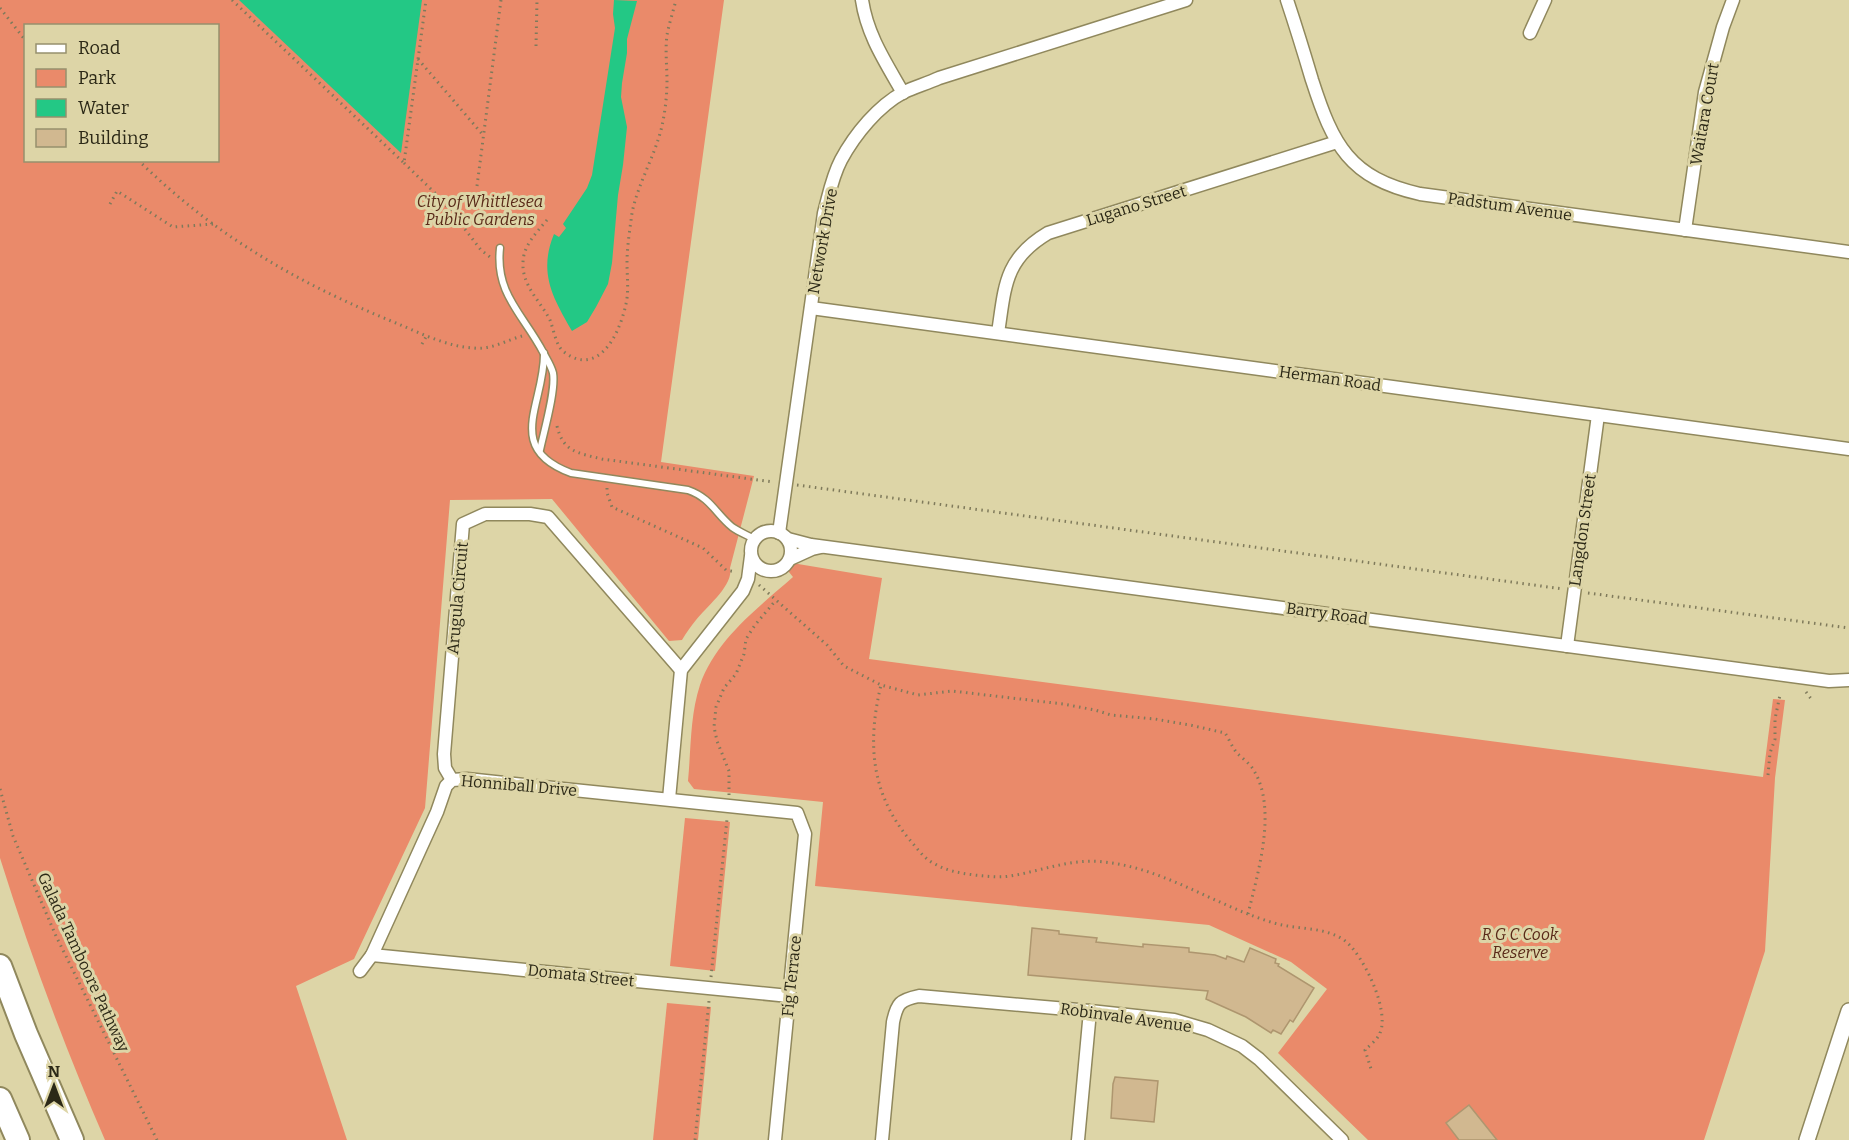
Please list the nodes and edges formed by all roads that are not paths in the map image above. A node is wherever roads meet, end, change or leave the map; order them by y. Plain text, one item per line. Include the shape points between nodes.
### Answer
1 (861, 0) edge
2 (1186, 0) edge
3 (1287, 0) edge
4 (1545, 0) edge
5 (1733, 0) edge
6 (1530, 33) dead end
7 (903, 93) junction
8 (1337, 142) junction
9 (1685, 230) junction
10 (500, 248) dead end
11 (1849, 252) edge
12 (811, 308) junction
13 (998, 333) junction
14 (544, 353) junction
15 (1598, 415) junction
16 (1849, 449) edge
17 (540, 451) junction
18 (784, 536) junction
19 (754, 539) junction
20 (825, 546) junction
21 (751, 556) junction
22 (790, 559) junction
23 (778, 570) junction
24 (753, 579) junction
25 (1567, 646) junction
26 (681, 670) junction
27 (1849, 680) edge
28 (1829, 681) junction
29 (1849, 689) edge
30 (452, 780) junction
31 (669, 800) junction
32 (797, 813) joint
33 (372, 955) junction
34 (0, 966) edge
35 (360, 972) dead end
36 (789, 996) junction
37 (1090, 1011) junction
38 (1849, 1011) edge
39 (0, 1099) edge
40 (18, 1140) edge
41 (72, 1140) edge
42 (775, 1140) edge
43 (882, 1140) edge
44 (1078, 1140) edge
45 (1342, 1140) edge
46 (1807, 1140) edge

1 - 7 street via 878,50
2 - 7 street, Network Drive via 939,78
3 - 8 street, Padstum Avenue via 1321,108
4 - 6 street
5 - 9 street, Waitara Court via 1706,92
7 - 12 street, Network Drive via 873,116 841,160 824,213
8 - 9 street, Padstum Avenue via 1366,172 1399,189
8 - 13 street, Lugano Street via 1048,233 1013,265
9 - 11 street, Padstum Avenue
10 - 14 lane via 499,272 508,297
12 - 13 street, Herman Road
12 - 18 street, Network Drive via 786,484
13 - 15 street, Herman Road
14 - 17 lane via 554,381
14 - 17 lane via 531,429
15 - 16 street, Herman Road
15 - 25 street, Langdon Street
17 - 19 lane via 546,461 571,473 698,493 733,528
18 - 19 street via 769,531
18 - 20 street, Barry Road
18 - 22 street via 792,551
19 - 21 street
20 - 22 street, Barry Road
20 - 25 street, Barry Road
21 - 23 street via 761,569
21 - 24 street
22 - 23 street
23 - 24 street
24 - 26 street
25 - 28 street, Barry Road
26 - 30 street, Arugula Circuit via 548,517 485,514 463,524 444,754 445,768
26 - 31 street
27 - 28 street, Barry Road
28 - 29 street, Barry Road
30 - 31 street, Honniball Drive
30 - 33 street, Honniball Drive
31 - 32 street, Honniball Drive
32 - 36 street, Fig Terrace via 805,834
33 - 35 street, Honniball Drive
33 - 36 street, Domata Street
34 - 41 highway
36 - 42 street, Fig Terrace
37 - 43 street, Robinvale Avenue via 934,996 906,999 896,1007 893,1022
37 - 44 street
37 - 45 street, Robinvale Avenue via 1174,1020 1224,1037 1259,1059
38 - 46 street
39 - 40 highway

